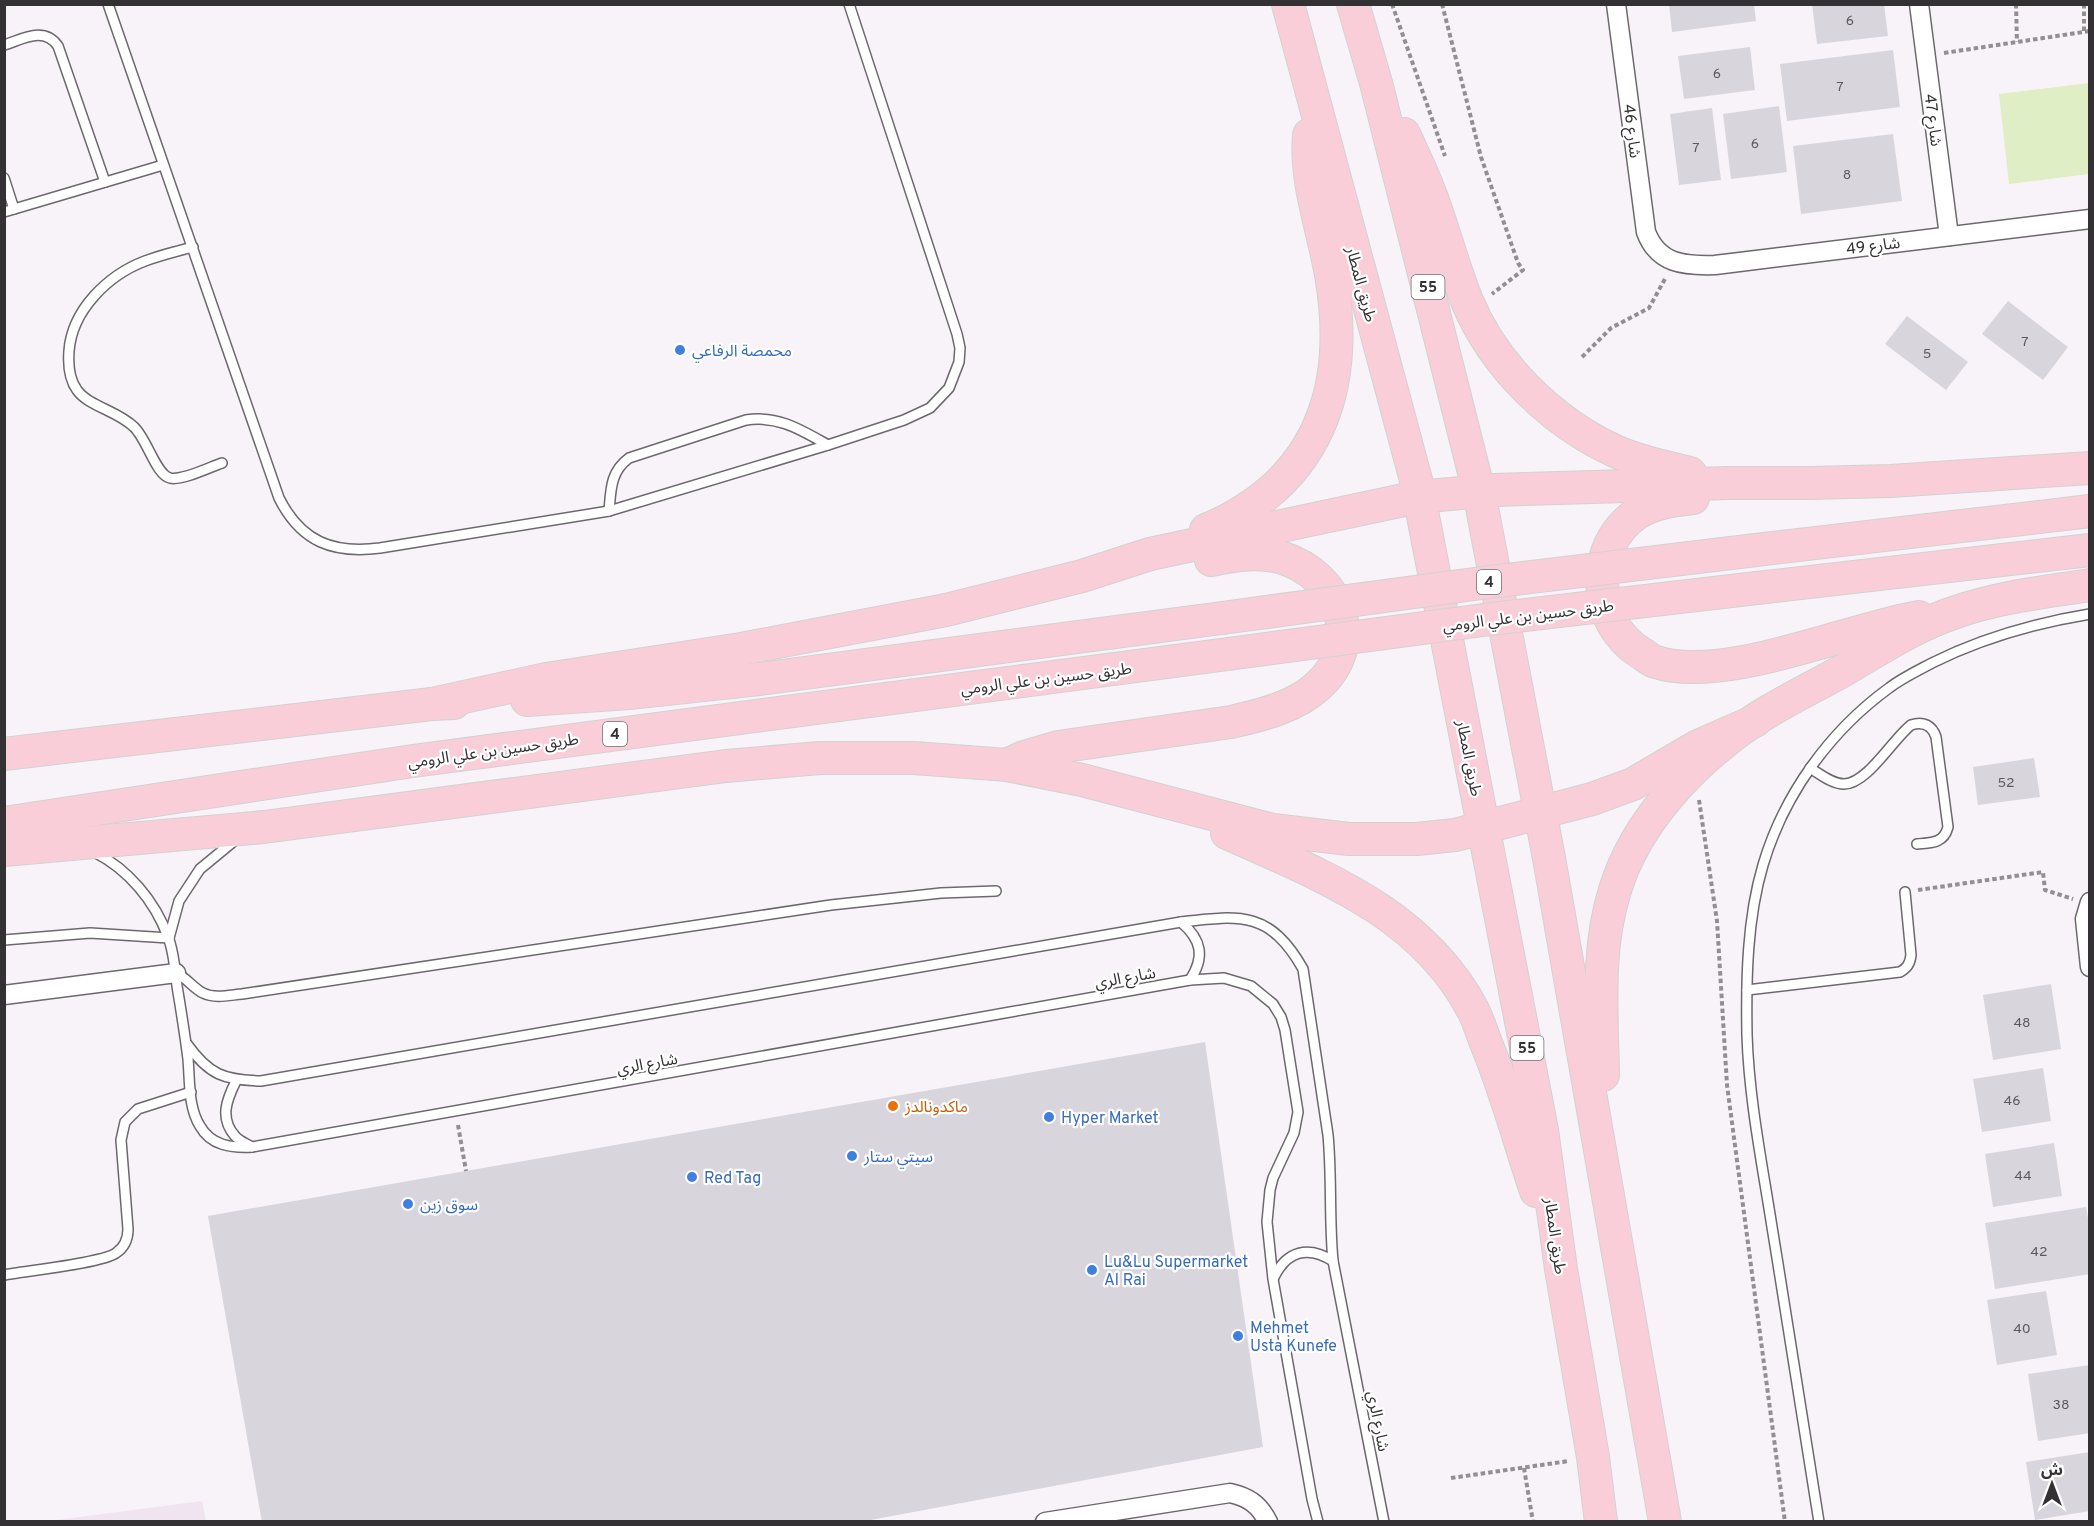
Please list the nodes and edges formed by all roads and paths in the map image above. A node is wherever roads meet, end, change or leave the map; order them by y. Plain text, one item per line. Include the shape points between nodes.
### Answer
1 (108, 4) edge
2 (849, 4) edge
3 (1288, 4) edge
4 (1353, 4) edge
5 (1392, 4) edge
6 (1442, 4) edge
7 (1617, 4) edge
8 (1919, 4) edge
9 (2016, 4) edge
10 (2084, 4) edge
11 (2090, 31) edge
12 (2084, 32) junction
13 (2017, 42) junction
14 (4, 45) edge
15 (1925, 55) junction
16 (1376, 83) junction
17 (1313, 105) junction
18 (163, 165) junction
19 (1448, 167) dead end
20 (4, 178) edge
21 (105, 182) junction
22 (9, 211) edge
23 (2090, 219) edge
24 (1949, 236) junction
25 (193, 247) junction
26 (1667, 258) junction
27 (1497, 302) dead end
28 (1582, 357) dead end
29 (828, 445) junction
30 (222, 463) dead end
31 (2090, 468) edge
32 (1729, 483) junction
33 (1479, 492) junction
34 (1418, 497) junction
35 (609, 511) junction
36 (2090, 511) edge
37 (2090, 550) edge
38 (1150, 554) junction
39 (2090, 585) edge
40 (1956, 612) junction
41 (2090, 614) edge
42 (432, 704) junction
43 (1755, 720) junction
44 (4, 754) edge
45 (1008, 765) junction
46 (1810, 768) junction
47 (1695, 770) junction
48 (1152, 800) junction
49 (1540, 814) junction
50 (4, 823) edge
51 (264, 827) junction
52 (1484, 828) junction
53 (79, 844) junction
54 (1917, 844) dead end
55 (4, 850) edge
56 (996, 891) dead end
57 (1905, 892) joint
58 (2089, 903) edge
59 (1181, 922) junction
60 (169, 938) junction
61 (4, 940) edge
62 (2090, 967) edge
63 (176, 973) junction
64 (1190, 981) junction
65 (1747, 990) junction
66 (4, 995) edge
67 (186, 1043) junction
68 (236, 1081) junction
69 (191, 1092) junction
70 (456, 1112) junction
71 (252, 1148) junction
72 (466, 1171) dead end
73 (1604, 1172) junction
74 (1333, 1261) junction
75 (1561, 1269) junction
76 (4, 1275) edge
77 (1273, 1279) junction
78 (1593, 1456) junction
79 (1524, 1468) junction
80 (1451, 1478) dead end
81 (1045, 1521) edge
82 (1268, 1521) edge
83 (1318, 1521) edge
84 (1384, 1521) edge
85 (1533, 1521) edge
86 (1601, 1521) edge
87 (1665, 1521) edge
88 (1733, 1521) edge
89 (1740, 1521) edge
90 (1785, 1521) edge
91 (1819, 1521) edge

1 - 18 lane
2 - 29 lane via 960,348 949,388 930,408
3 - 17 highway, طريق المطار / 55
4 - 16 highway, 55
5 - 19 path
6 - 27 path via 1481,157 1523,270 1492,293
7 - 26 street, شارع 46 via 1646,232 1650,243
8 - 15 street, شارع 47
9 - 13 path
10 - 12 path
11 - 12 path
12 - 13 path
13 - 15 path
14 - 21 lane via 38,34 50,37 58,45
15 - 24 street, شارع 47
16 - 32 highway via 1432,198 1468,302 1507,367 1565,422 1590,438 1645,462
16 - 33 highway, 55
17 - 34 highway, طريق المطار / 55
17 - 38 highway via 1308,142 1310,179 1331,273 1337,331 1332,389 1326,409 1301,457 1261,499 1211,528
18 - 21 lane
18 - 25 lane
20 - 22 lane
21 - 22 lane
23 - 24 street, شارع 49
24 - 26 street, شارع 49 via 1715,265 1691,266
25 - 30 lane via 145,261 106,284 76,323 69,343 69,366 78,391 135,428 163,474 181,477
25 - 35 lane via 279,498 295,524 307,534 334,548 365,550
26 - 28 path via 1649,308 1611,328
29 - 35 lane
29 - 35 lane via 785,422 747,420 628,458 613,478
31 - 32 highway via 1903,480
32 - 33 highway
32 - 40 highway via 1704,497 1665,502 1636,514 1615,536 1603,563 1601,593 1611,622 1629,646 1655,662 1687,668 1730,664 1880,625
33 - 34 highway
33 - 49 highway, 55
34 - 38 highway
34 - 52 highway, طريق المطار / 55
36 - 42 highway, 4, bridge via 1489,582 694,686
37 - 50 highway, طريق حسين بن علي الرومي / 4, bridge via 1491,619 413,761
38 - 42 highway via 1060,582 946,610 741,649 546,679
38 - 45 highway via 1182,564 1265,555 1309,570 1332,593 1340,612 1340,651 1328,675 1307,695 1253,717 1058,747
39 - 40 highway via 1999,600
40 - 43 highway via 1917,628
41 - 46 lane via 2006,633 1918,670 1868,705 1827,745
42 - 44 highway, 4
43 - 47 highway
43 - 49 highway via 1698,746 1632,784
45 - 48 highway
45 - 51 highway via 914,758 820,758 726,766
46 - 54 lane via 1836,783 1852,783 1911,725 1921,723 1931,728 1936,737 1948,827 1939,841
46 - 65 lane via 1783,814 1763,865 1752,924
47 - 73 highway via 1671,794 1631,852 1607,921 1601,982
47 - 90 path via 1717,921 1727,1085
48 - 52 highway via 1273,830 1348,839 1417,839
48 - 75 highway via 1352,892 1393,917 1435,955 1474,1011
49 - 52 highway
49 - 73 highway, 55
51 - 53 highway
51 - 60 lane, شارع الري via 229,843 200,869 179,901
52 - 75 highway, طريق المطار / 55 via 1542,1130
53 - 55 highway
53 - 60 lane, شارع الري via 103,856 143,891
56 - 63 lane via 831,905 242,994 211,996
57 - 58 path via 2043,873 2045,890
57 - 65 lane via 1911,955 1900,972
58 - 62 street via 2085,919
59 - 64 lane via 1198,943 1200,956
59 - 68 lane, شارع الري via 261,1081
59 - 74 lane, شارع الري via 1244,918 1276,934 1289,946 1302,969 1328,1134
60 - 61 lane via 90,933
60 - 63 lane, شارع الري
63 - 66 street
63 - 67 lane, شارع الري
64 - 70 lane, شارع الري
64 - 77 lane, شارع الري via 1224,978 1251,986 1273,1004 1285,1030 1298,1112 1294,1134 1270,1190 1267,1222
65 - 91 lane via 1757,1131
67 - 68 lane, شارع الري via 198,1060 216,1074
67 - 69 lane, شارع الري
68 - 71 lane via 226,1099 226,1119 235,1136
69 - 71 lane, شارع الري via 200,1128 214,1141 232,1148
69 - 76 lane via 138,1109 125,1122 121,1140 128,1229 123,1247 109,1257
70 - 71 lane, شارع الري
70 - 72 path
73 - 87 highway, 55
74 - 77 lane via 1310,1251 1298,1253 1287,1258
74 - 84 lane, شارع الري
75 - 78 highway, طريق المطار / 55
77 - 83 lane, شارع الري
78 - 79 path
78 - 86 highway, طريق المطار / 55
79 - 80 path
79 - 85 path
81 - 82 street via 1230,1493 1250,1500
88 - 89 path

